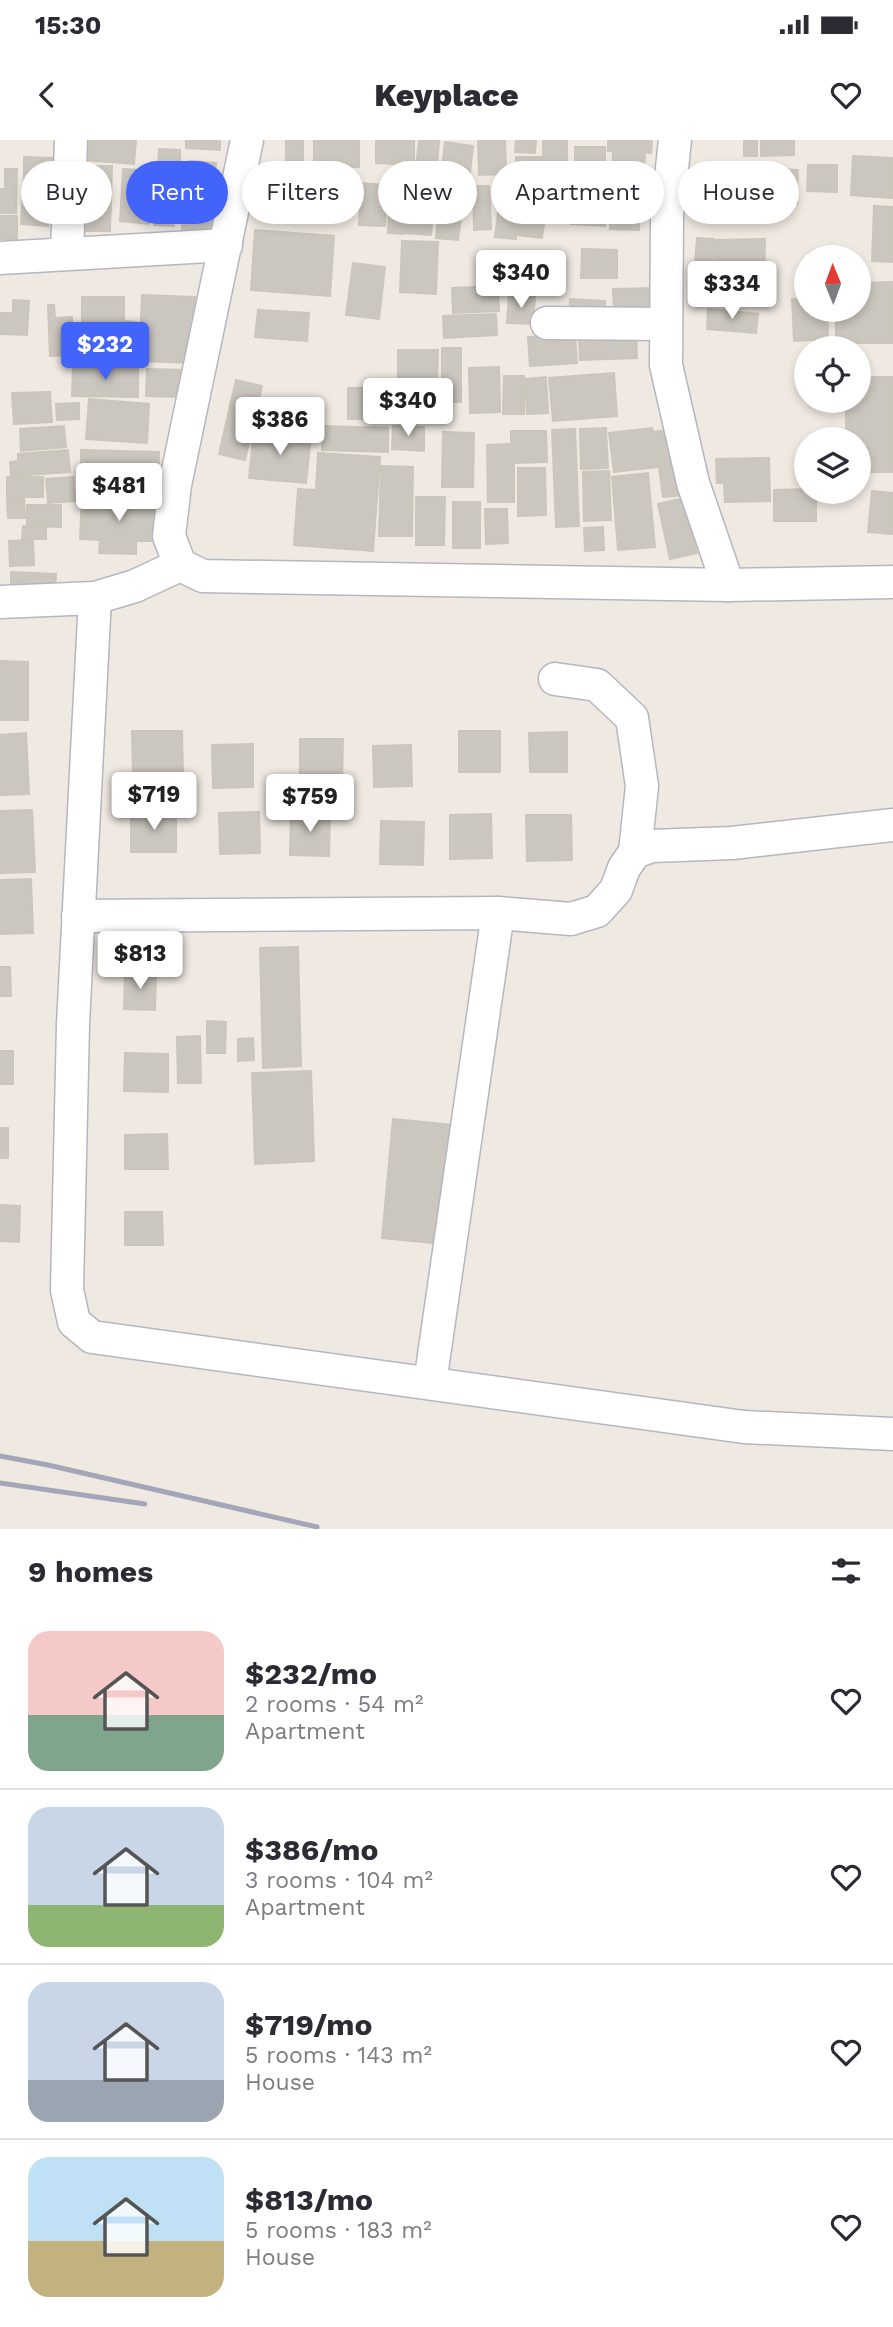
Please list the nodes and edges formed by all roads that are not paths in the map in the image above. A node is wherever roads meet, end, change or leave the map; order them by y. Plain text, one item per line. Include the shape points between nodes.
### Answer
1 (71, 140) edge
2 (247, 140) edge
3 (675, 140) edge
4 (226, 245) junction
5 (67, 253) junction
6 (0, 258) edge
7 (547, 323) dead end
8 (666, 324) junction
9 (180, 565) junction
10 (893, 582) edge
11 (728, 585) junction
12 (95, 598) junction
13 (0, 602) edge
14 (555, 679) dead end
15 (893, 825) edge
16 (635, 852) junction
17 (498, 913) junction
18 (78, 916) junction
19 (430, 1383) junction
20 (893, 1434) edge

1 - 5 street
2 - 4 street
3 - 8 street via 667,215
4 - 5 street
4 - 9 street via 175,485 169,536
5 - 6 street
7 - 8 street
8 - 11 street via 666,365 693,483
9 - 11 street via 203,576
9 - 12 street
10 - 11 street
12 - 13 street
12 - 18 street
14 - 16 street via 597,685 632,718 642,786
15 - 16 street via 732,843 652,846
16 - 17 street via 616,890 597,911 571,919
17 - 18 street
17 - 19 street
18 - 19 street via 67,1290 74,1322 92,1337
19 - 20 street via 744,1427

